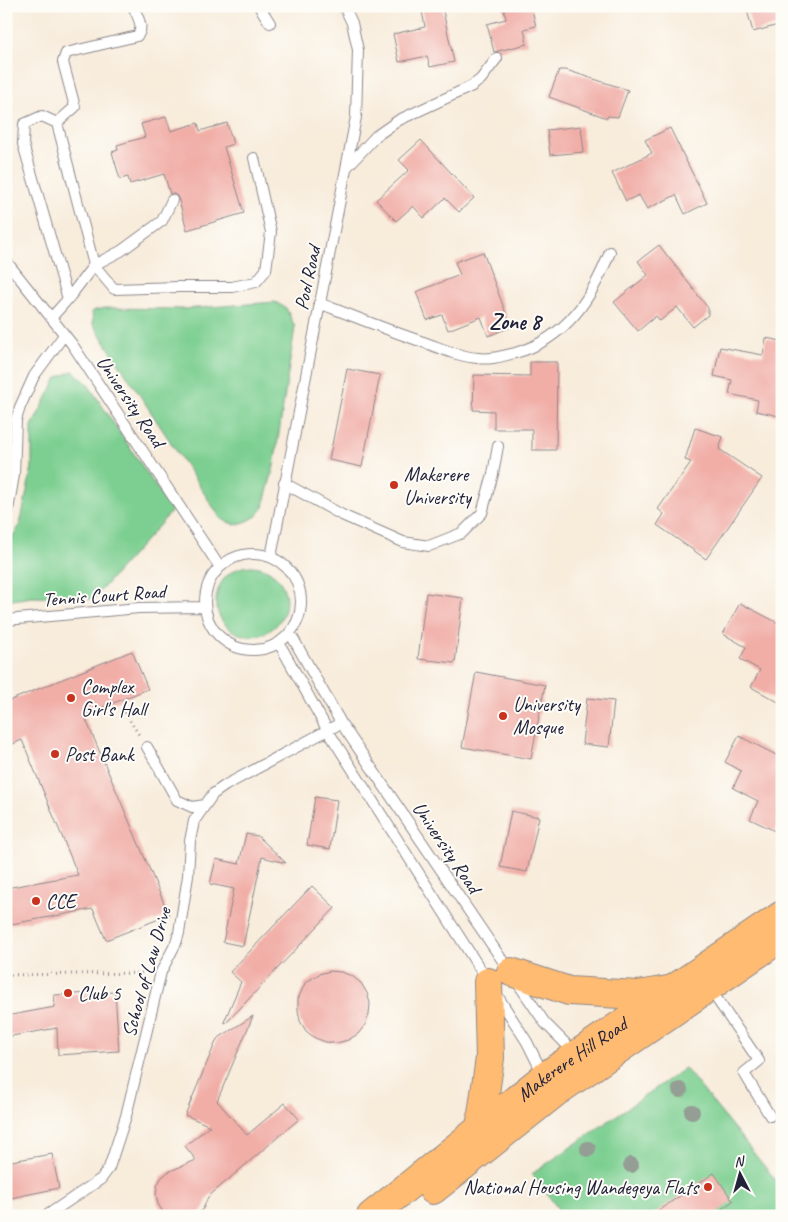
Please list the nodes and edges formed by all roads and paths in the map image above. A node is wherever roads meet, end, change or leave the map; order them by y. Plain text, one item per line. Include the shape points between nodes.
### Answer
1 (133, 6) edge
2 (260, 6) edge
3 (344, 6) edge
4 (270, 23) dead end
5 (496, 58) dead end
6 (57, 123) junction
7 (254, 158) dead end
8 (346, 168) junction
9 (172, 200) dead end
10 (610, 252) dead end
11 (6, 261) edge
12 (94, 265) junction
13 (68, 299) junction
14 (319, 303) junction
15 (51, 318) junction
16 (64, 335) junction
17 (498, 446) dead end
18 (284, 483) junction
19 (6, 522) edge
20 (271, 556) junction
21 (219, 566) junction
22 (204, 607) junction
23 (6, 620) edge
24 (290, 633) junction
25 (279, 643) junction
26 (122, 708) dead end
27 (341, 723) junction
28 (328, 731) junction
29 (146, 747) joint
30 (204, 806) junction
31 (782, 915) edge
32 (782, 938) edge
33 (162, 972) junction
34 (6, 975) edge
35 (500, 977) junction
36 (710, 988) junction
37 (673, 990) junction
38 (582, 1063) junction
39 (550, 1085) junction
40 (770, 1116) dead end
41 (480, 1128) junction
42 (46, 1216) edge
43 (371, 1216) edge
44 (401, 1216) edge

1 - 6 lane via 141,26 137,36 66,53 64,62 75,107
2 - 4 lane
3 - 8 lane, Pool Road via 358,50 356,117
5 - 8 lane via 472,86 399,120 376,136
6 - 12 lane
6 - 13 lane via 42,116 24,124 23,144
7 - 12 lane via 271,232 266,270 256,282 232,287 114,289
8 - 14 lane, Pool Road
9 - 12 lane via 162,221 121,251
10 - 14 lane via 599,280 567,324 530,349 496,358 463,356
11 - 15 lane, University Road
12 - 13 lane
13 - 15 lane
14 - 18 lane, Pool Road
15 - 16 lane, University Road
16 - 19 lane via 34,376 20,407
16 - 21 lane, University Road
17 - 18 lane via 482,513 462,533 429,546 403,542 342,515
18 - 20 lane, Pool Road
20 - 21 lane via 244,554
20 - 24 lane via 284,564 300,589 302,605
21 - 22 lane via 210,578
22 - 23 lane, Tennis Court Road via 139,608
22 - 25 lane via 215,633 225,642 252,650 266,649
24 - 25 lane
24 - 27 lane, University Road
25 - 28 lane, University Road
26 - 29 path
27 - 28 lane, School of Law Drive
27 - 35 lane, University Road
28 - 30 lane, School of Law Drive via 226,786 213,794
28 - 35 lane, University Road
29 - 30 lane via 177,800 192,807
30 - 33 lane, School of Law Drive via 194,821 190,841 179,933
31 - 37 main road, Makerere Hill Road
32 - 36 main road, Makerere Hill Road
33 - 34 path
33 - 42 lane, School of Law Drive via 126,1116 109,1168 101,1179
35 - 37 main road via 570,991 638,995
35 - 38 lane, University Road
35 - 39 lane, University Road via 527,1042
35 - 41 main road
36 - 38 main road, Makerere Hill Road
36 - 40 lane via 759,1061 744,1073
37 - 38 main road, Makerere Hill Road
38 - 39 main road, Makerere Hill Road
39 - 41 main road, Makerere Hill Road
39 - 44 main road, Makerere Hill Road
41 - 43 main road, Makerere Hill Road

